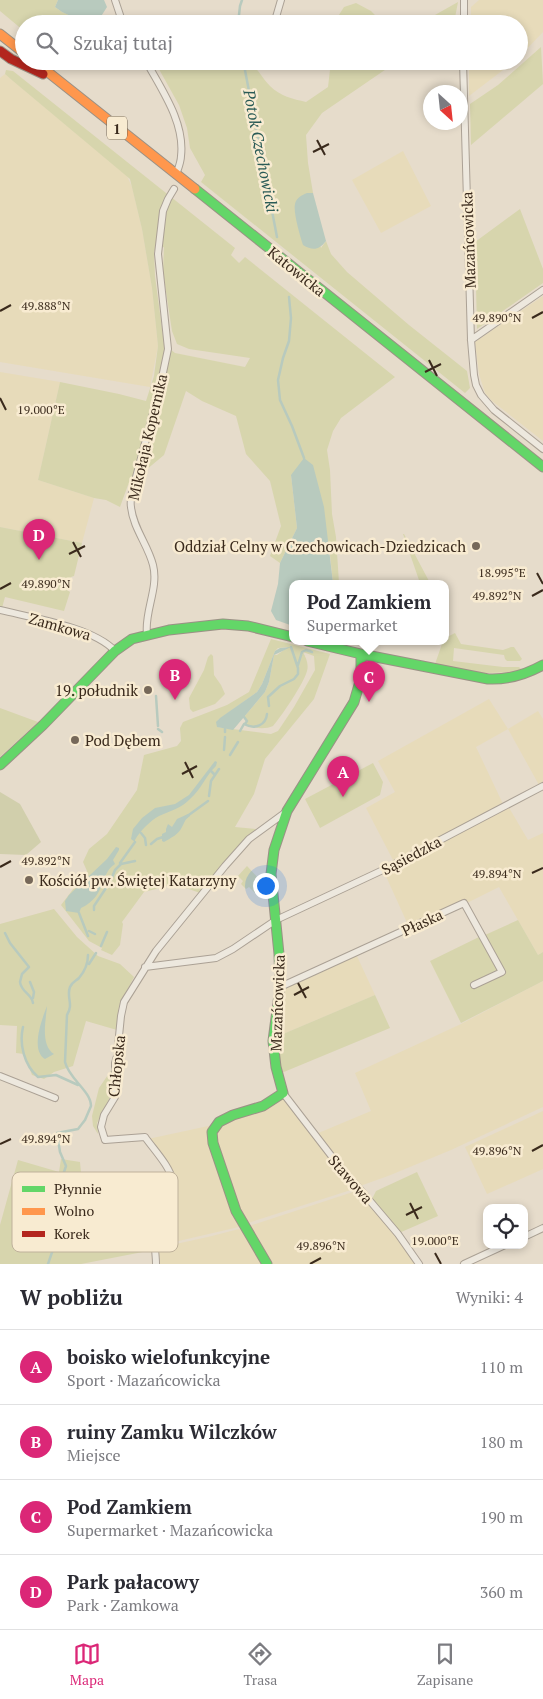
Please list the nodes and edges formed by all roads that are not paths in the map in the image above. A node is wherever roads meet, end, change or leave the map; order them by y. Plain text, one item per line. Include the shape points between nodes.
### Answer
1 (114, 0) edge
2 (281, 0) edge
3 (472, 0) edge
4 (465, 3) edge
5 (120, 15) edge
6 (277, 15) edge
7 (0, 34) edge
8 (15, 46) edge
9 (0, 51) edge
10 (15, 61) edge
11 (36, 70) edge
12 (45, 70) edge
13 (151, 70) edge
14 (463, 70) edge
15 (58, 80) junction
16 (176, 175) junction
17 (174, 189) dead end
18 (543, 290) edge
19 (472, 340) junction
20 (543, 449) edge
21 (540, 465) edge
22 (543, 473) edge
23 (0, 610) edge
24 (147, 634) junction
25 (289, 636) edge
26 (324, 645) edge
27 (115, 651) junction
28 (361, 654) junction
29 (543, 665) edge
30 (0, 765) edge
31 (543, 786) edge
32 (288, 811) junction
33 (276, 920) junction
34 (145, 967) junction
35 (474, 985) dead end
36 (280, 987) junction
37 (0, 1076) edge
38 (283, 1093) junction
39 (55, 1098) dead end
40 (169, 1172) edge
41 (543, 1228) edge
42 (528, 1235) edge
43 (496, 1249) edge
44 (268, 1264) edge
45 (419, 1264) edge
46 (464, 1264) edge

1 - 5 street
2 - 6 street
3 - 4 street
7 - 8 street
9 - 10 street, Katowicka / 1
11 - 15 street, Katowicka / 1
12 - 15 street, Katowicka / 1
13 - 16 street via 179,128 182,147
14 - 19 street, Mazańcowicka
15 - 16 street, Katowicka / 1
16 - 21 street, Katowicka / 1
17 - 24 street, Mikołaja Kopernika via 163,211 158,254 168,349 130,507 154,566
18 - 19 street
19 - 20 street, Mazańcowicka via 476,386 486,403
21 - 22 street, Katowicka / 1
23 - 27 street, Zamkowa via 88,633 108,643
24 - 25 street via 234,624
24 - 27 street
26 - 28 street
27 - 30 street
28 - 29 street via 496,680 515,678
28 - 32 street, Mazańcowicka via 361,678 354,702
31 - 33 street, Sąsiedzka via 385,869
32 - 33 street, Mazańcowicka via 274,850 271,874
32 - 34 street, Chłopska via 248,839
33 - 34 street via 216,958
33 - 36 street, Mazańcowicka
34 - 40 street, Chłopska via 124,1002 115,1063 115,1097 101,1127 105,1140 145,1137
35 - 36 street, Płaska via 502,972 464,902
36 - 38 street, Mazańcowicka via 273,1041
37 - 39 street
38 - 44 street via 263,1106 219,1122 212,1132 236,1211
38 - 45 street, Stawowa
41 - 42 street
43 - 46 street

